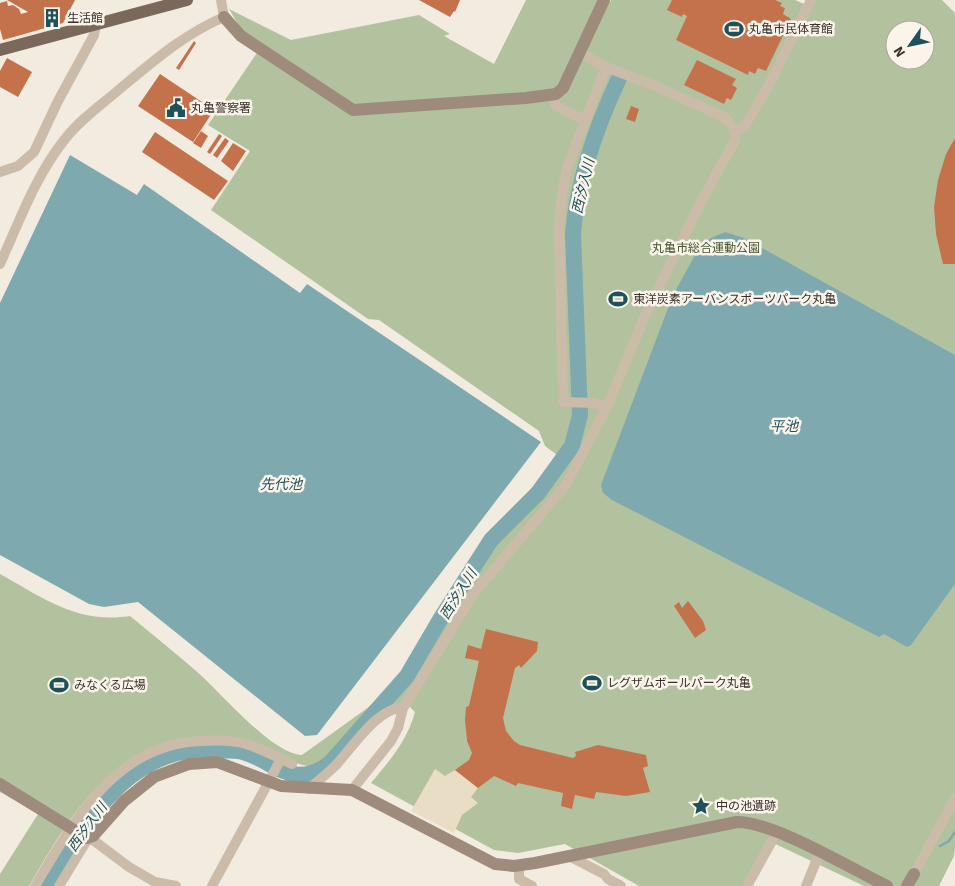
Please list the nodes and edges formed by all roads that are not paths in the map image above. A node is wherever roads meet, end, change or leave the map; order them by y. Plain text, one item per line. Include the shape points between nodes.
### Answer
1 (186, 0) edge
2 (221, 0) edge
3 (604, 0) edge
4 (811, 0) edge
5 (160, 3) edge
6 (224, 17) junction
7 (96, 24) junction
8 (0, 50) edge
9 (580, 53) junction
10 (606, 67) junction
11 (552, 94) junction
12 (584, 120) junction
13 (734, 131) junction
14 (0, 172) edge
15 (0, 264) edge
16 (607, 407) junction
17 (403, 708) junction
18 (281, 759) junction
19 (292, 764) dead end
20 (270, 778) junction
21 (0, 784) edge
22 (309, 789) junction
23 (352, 790) junction
24 (955, 798) edge
25 (69, 828) junction
26 (777, 832) junction
27 (88, 837) junction
28 (820, 852) junction
29 (569, 856) junction
30 (519, 866) junction
31 (914, 874) joint
32 (517, 883) edge
33 (35, 886) edge
34 (59, 886) edge
35 (176, 886) edge
36 (212, 886) edge
37 (532, 886) edge
38 (621, 886) edge
39 (747, 886) edge
40 (806, 886) edge
41 (887, 886) edge
42 (907, 886) edge

1 - 5 main road
2 - 6 street
3 - 9 street
4 - 13 street via 762,97 744,127
5 - 7 main road
6 - 11 street via 241,36 353,110
6 - 15 street via 189,34 161,54 64,139 42,175
7 - 8 main road
7 - 14 street via 94,35 34,152 18,166
9 - 10 street
9 - 11 street via 562,88
10 - 12 street
10 - 13 street via 726,118
11 - 12 street via 556,106
12 - 16 street via 566,172 560,219 563,402 594,403
13 - 16 street via 734,146 700,204 644,318
16 - 17 street via 566,486 474,593
17 - 22 street via 394,707 377,719
17 - 23 street via 391,741
18 - 19 street
18 - 20 street
18 - 25 street via 236,742 217,740 169,745 130,764 102,788
20 - 22 street
20 - 27 street via 217,762 204,761 177,767 143,785
20 - 36 street
21 - 25 street
22 - 23 street
23 - 30 street via 494,864
24 - 31 street
25 - 27 street
25 - 33 street
26 - 28 street
26 - 29 street via 755,823 736,822
26 - 39 street
27 - 34 street
27 - 35 street via 155,882
28 - 40 street
28 - 41 street
29 - 30 street
29 - 38 street
30 - 32 street
31 - 42 street
32 - 37 street

